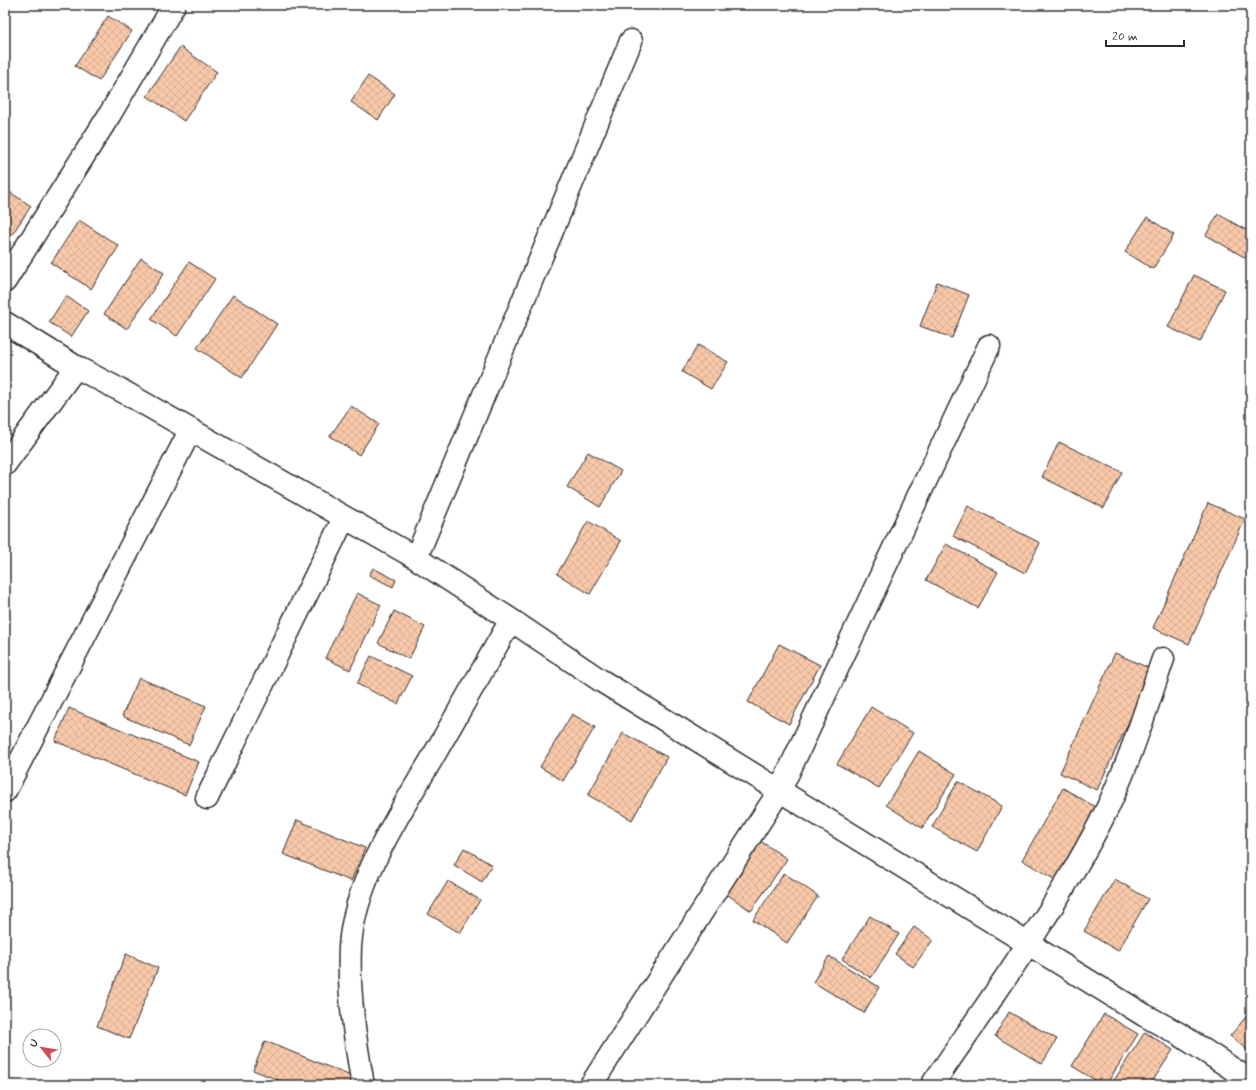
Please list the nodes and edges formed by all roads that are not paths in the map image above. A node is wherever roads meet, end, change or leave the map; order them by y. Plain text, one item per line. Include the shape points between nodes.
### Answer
1 (174, 5) edge
2 (631, 41) dead end
3 (5, 281) edge
4 (5, 323) edge
5 (989, 346) dead end
6 (76, 367) junction
7 (190, 430) junction
8 (5, 464) edge
9 (344, 518) junction
10 (416, 558) junction
11 (511, 620) junction
12 (1163, 659) dead end
13 (780, 790) junction
14 (5, 791) edge
15 (206, 798) dead end
16 (1029, 943) junction
17 (1251, 1082) edge
18 (363, 1085) edge
19 (591, 1085) edge
20 (932, 1085) edge

1 - 3 street via 110,114
2 - 10 street
4 - 6 street
5 - 13 street
6 - 7 street
6 - 8 street
7 - 9 street
7 - 14 street
9 - 10 street
9 - 15 street
10 - 11 street
11 - 13 street via 600,680
11 - 18 street via 400,814 368,876 356,910 350,946 351,976 355,1038
12 - 16 street via 1119,780 1100,823
13 - 16 street
13 - 19 street
16 - 17 street via 1179,1034
16 - 20 street

